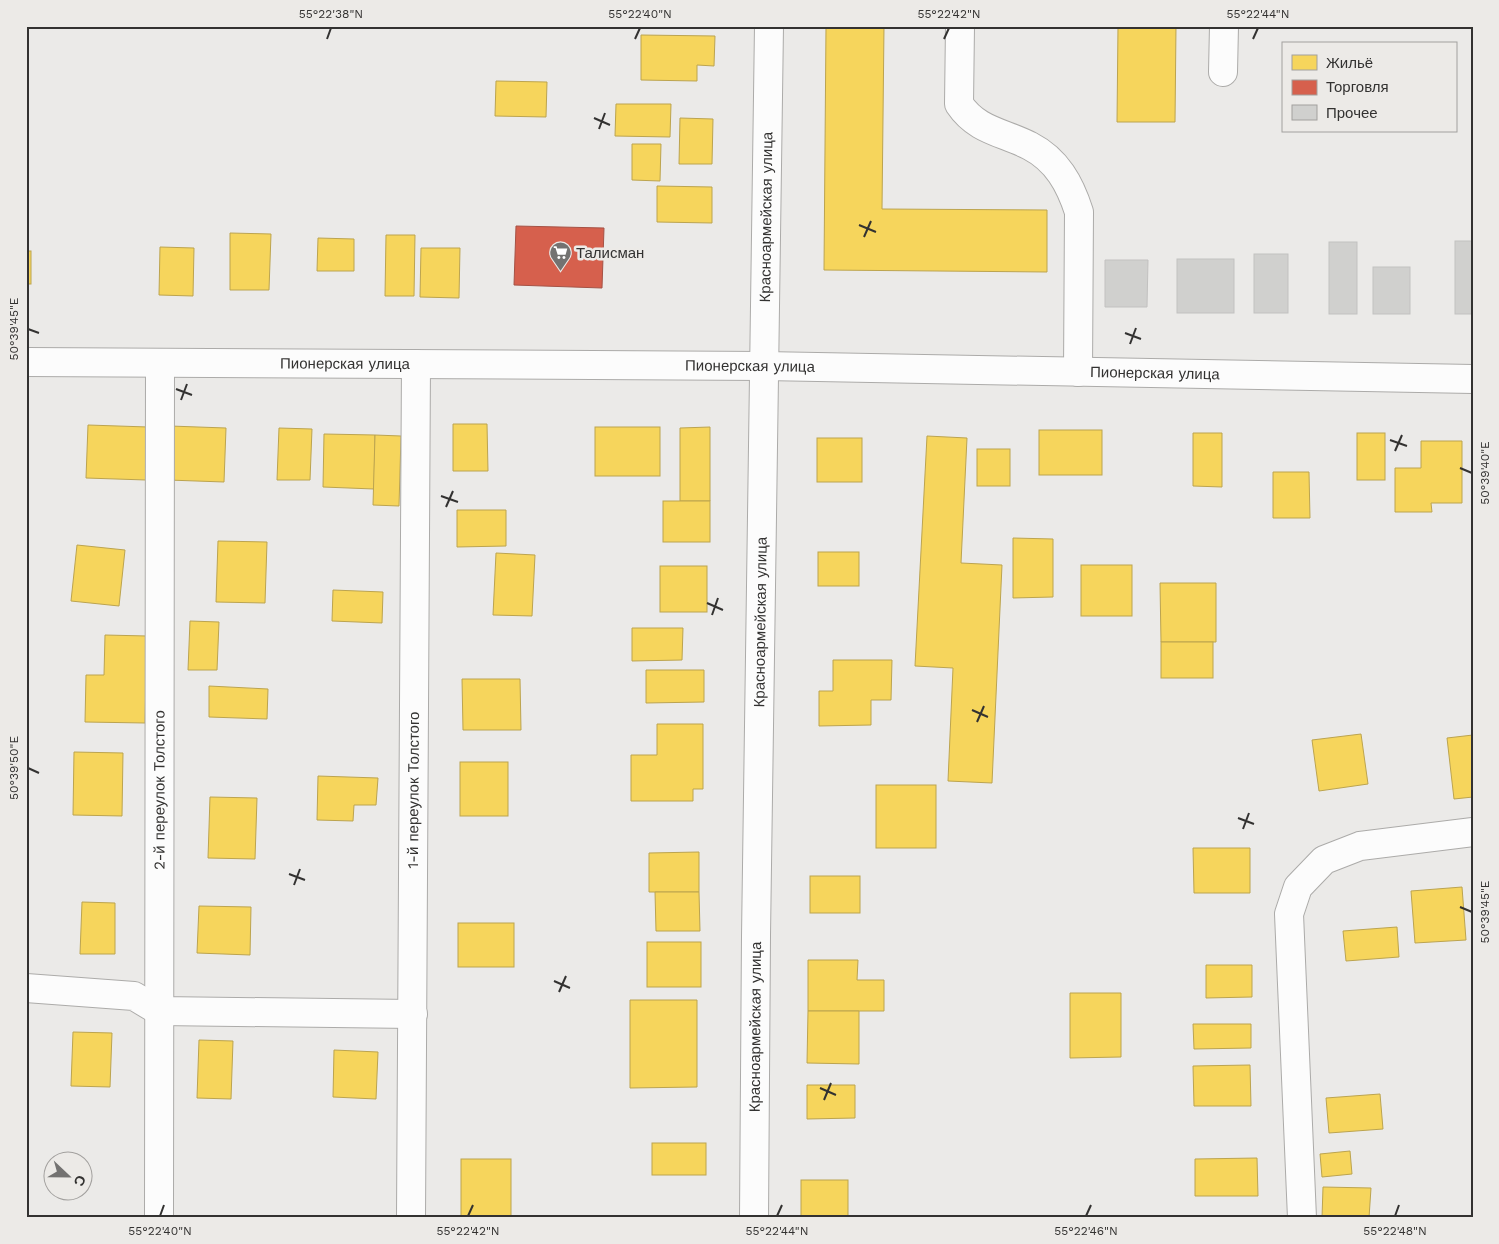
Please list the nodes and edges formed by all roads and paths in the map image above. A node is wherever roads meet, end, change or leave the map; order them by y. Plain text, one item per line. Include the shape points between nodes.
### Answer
1 (769, 26) edge
2 (960, 26) edge
3 (1224, 26) edge
4 (1224, 72) dead end
5 (26, 362) edge
6 (160, 363) junction
7 (416, 364) junction
8 (764, 366) junction
9 (1078, 372) junction
10 (1473, 379) edge
11 (1473, 832) edge
12 (26, 988) edge
13 (159, 1011) junction
14 (413, 1014) junction
15 (159, 1218) edge
16 (412, 1218) edge
17 (754, 1218) edge
18 (1302, 1218) edge

1 - 8 street, Красноармейская улица
2 - 9 street via 959,104 983,127 1031,147 1047,158 1072,190 1079,212
3 - 4 street
5 - 6 street, Пионерская улица
6 - 7 street, Пионерская улица
6 - 13 street, 2-й переулок Толстого
7 - 8 street, Пионерская улица
7 - 14 street, 1-й переулок Толстого
8 - 9 street, Пионерская улица
8 - 17 street, Красноармейская улица
9 - 10 street, Пионерская улица
11 - 18 street via 1360,846 1324,860 1298,887 1289,914
12 - 13 street via 134,996
13 - 14 street
13 - 15 street, 2-й переулок Толстого
14 - 16 street, 1-й переулок Толстого

